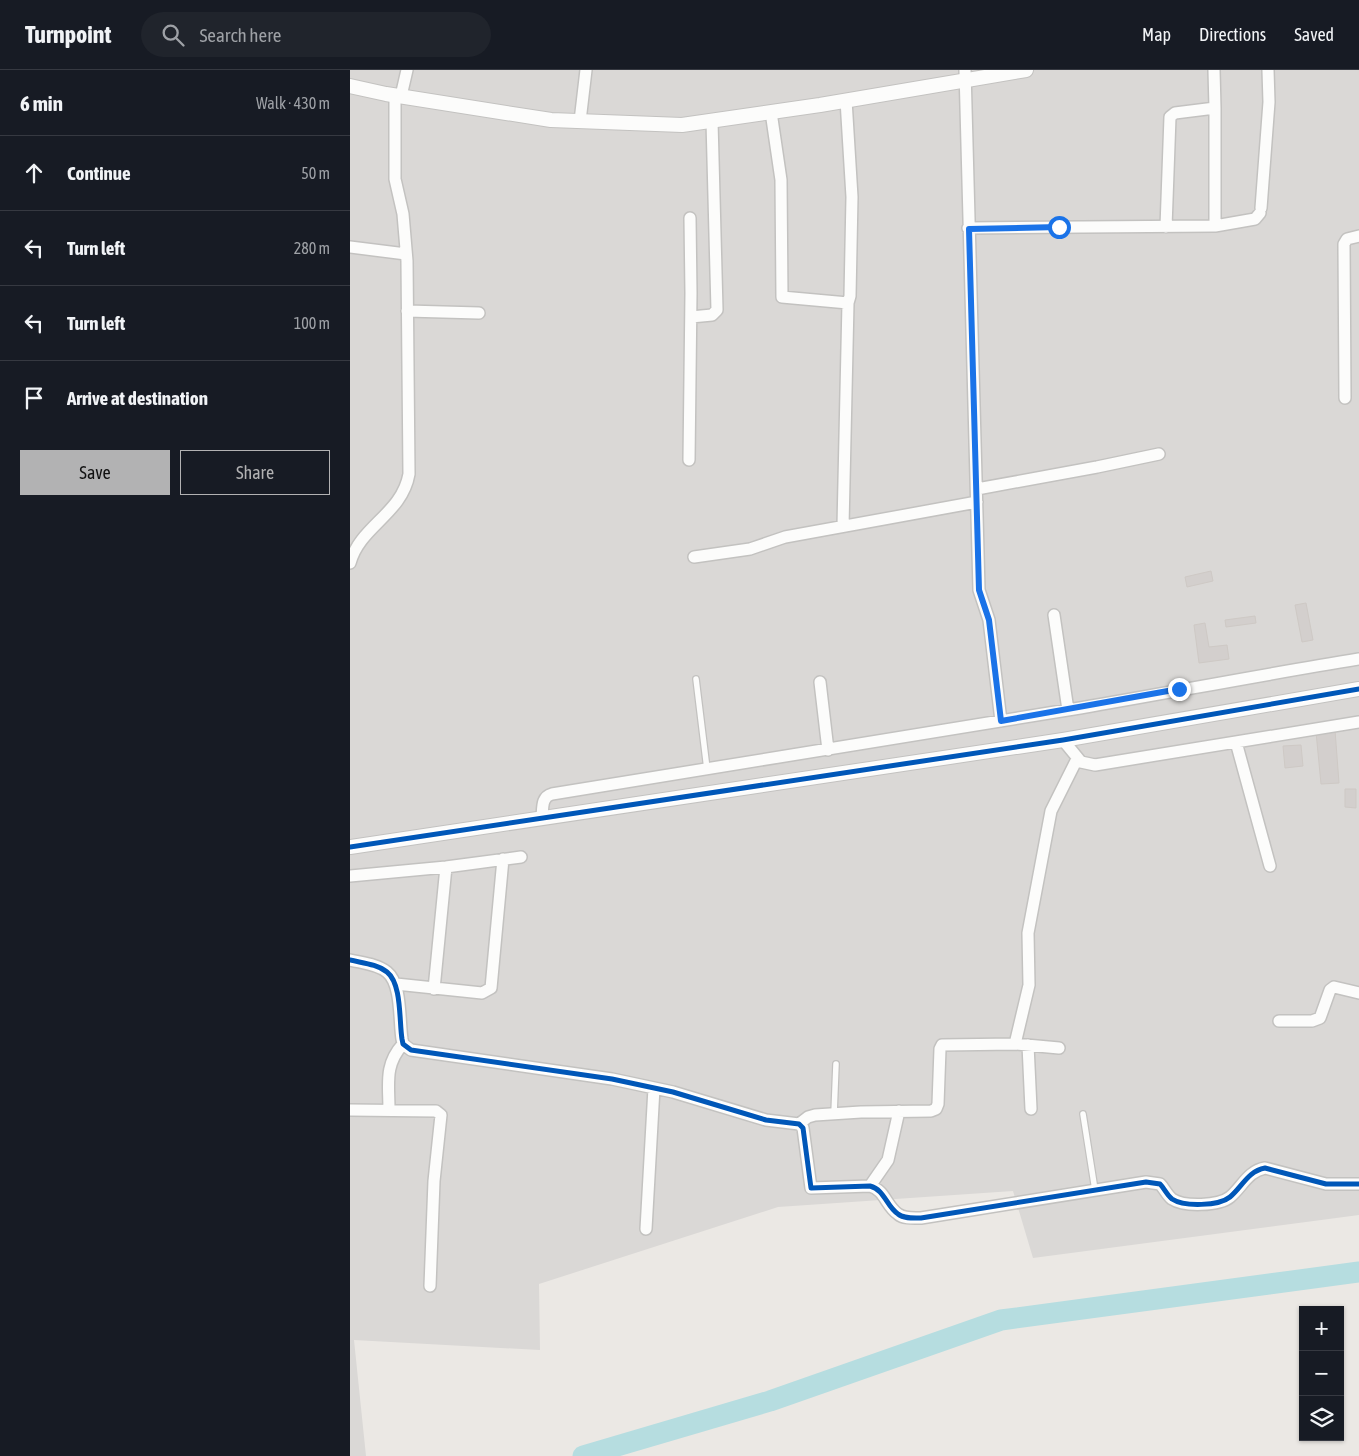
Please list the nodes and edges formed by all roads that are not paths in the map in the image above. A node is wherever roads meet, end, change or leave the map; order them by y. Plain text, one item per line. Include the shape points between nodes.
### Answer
1 (407, 70) edge
2 (586, 70) edge
3 (1026, 70) edge
4 (1214, 70) edge
5 (1268, 70) edge
6 (964, 73) edge
7 (350, 86) edge
8 (398, 96) junction
9 (846, 100) junction
10 (1215, 108) junction
11 (771, 112) junction
12 (580, 121) junction
13 (712, 121) junction
14 (690, 218) dead end
15 (1215, 226) junction
16 (1166, 227) junction
17 (968, 228) junction
18 (1359, 236) edge
19 (350, 247) edge
20 (406, 254) junction
21 (848, 303) junction
22 (407, 311) junction
23 (479, 313) dead end
24 (690, 317) junction
25 (1345, 398) dead end
26 (1159, 454) dead end
27 (689, 460) dead end
28 (977, 489) junction
29 (977, 502) junction
30 (843, 526) junction
31 (694, 557) dead end
32 (350, 563) edge
33 (1054, 615) dead end
34 (1359, 659) edge
35 (696, 680) dead end
36 (820, 682) dead end
37 (1359, 689) edge
38 (1068, 710) junction
39 (1001, 721) junction
40 (1359, 722) edge
41 (1063, 740) junction
42 (1236, 742) junction
43 (828, 750) junction
44 (1077, 759) junction
45 (707, 769) junction
46 (542, 818) junction
47 (350, 847) edge
48 (521, 857) dead end
49 (504, 859) junction
50 (1270, 866) dead end
51 (446, 867) junction
52 (350, 876) edge
53 (350, 960) edge
54 (396, 984) junction
55 (434, 989) junction
56 (1359, 993) edge
57 (1279, 1021) dead end
58 (403, 1044) junction
59 (1015, 1044) junction
60 (1028, 1045) junction
61 (1059, 1048) dead end
62 (836, 1064) dead end
63 (654, 1088) junction
64 (1031, 1109) dead end
65 (350, 1110) edge
66 (390, 1110) junction
67 (899, 1111) junction
68 (834, 1114) junction
69 (1083, 1114) dead end
70 (799, 1124) junction
71 (1359, 1184) edge
72 (870, 1186) junction
73 (1095, 1190) junction
74 (646, 1230) dead end
75 (430, 1286) dead end

1 - 8 street
2 - 12 street
3 - 6 street
4 - 10 street
5 - 15 street via 1269,102 1260,210 1255,219
6 - 9 street
6 - 17 street
7 - 8 street
8 - 12 street via 550,120
8 - 20 street via 395,179 402,207
9 - 11 street
9 - 21 street via 852,197
10 - 15 street
10 - 16 street via 1175,113 1170,117
11 - 13 street
11 - 21 street via 781,180 782,297
12 - 13 street via 682,125
13 - 24 street via 717,310 712,315
14 - 24 street
15 - 16 street
16 - 17 street
17 - 28 street
18 - 25 street via 1347,239 1344,244
19 - 20 street
20 - 22 street
21 - 30 street
22 - 23 street
22 - 32 street via 407,483 404,493 356,549
24 - 27 street
26 - 28 street
28 - 29 street
29 - 30 street
29 - 39 street via 979,590 989,620
30 - 31 street via 750,549
33 - 38 street
34 - 38 street
35 - 45 lane
36 - 43 street
37 - 41 street
38 - 39 street
39 - 43 street
40 - 42 street
41 - 44 street
41 - 46 street
42 - 44 street via 1095,765
42 - 50 street
43 - 45 street
44 - 59 street via 1051,811 1028,933 1029,985
45 - 46 street via 548,795 544,799
46 - 47 street
48 - 49 street
49 - 51 street
49 - 55 street via 491,988 482,993
51 - 52 street
51 - 55 street
53 - 54 street via 375,965 389,972
54 - 55 street
54 - 58 street
56 - 57 street via 1334,987 1320,1018
58 - 63 street via 417,1052 522,1065
58 - 66 street via 391,1063
59 - 60 street
59 - 67 street via 942,1044 936,1109
60 - 61 street
60 - 64 street
62 - 68 lane
63 - 70 street via 766,1120
63 - 74 street
65 - 66 street
66 - 75 street via 436,1111 441,1114 434,1181
67 - 68 street
67 - 72 street via 888,1160
68 - 70 street via 812,1116
69 - 73 lane
70 - 72 street via 803,1128 811,1188
71 - 73 street via 1326,1184 1265,1168 1251,1174 1229,1198 1218,1203 1177,1201 1160,1184 1152,1182
72 - 73 street via 881,1192 898,1214 921,1218

